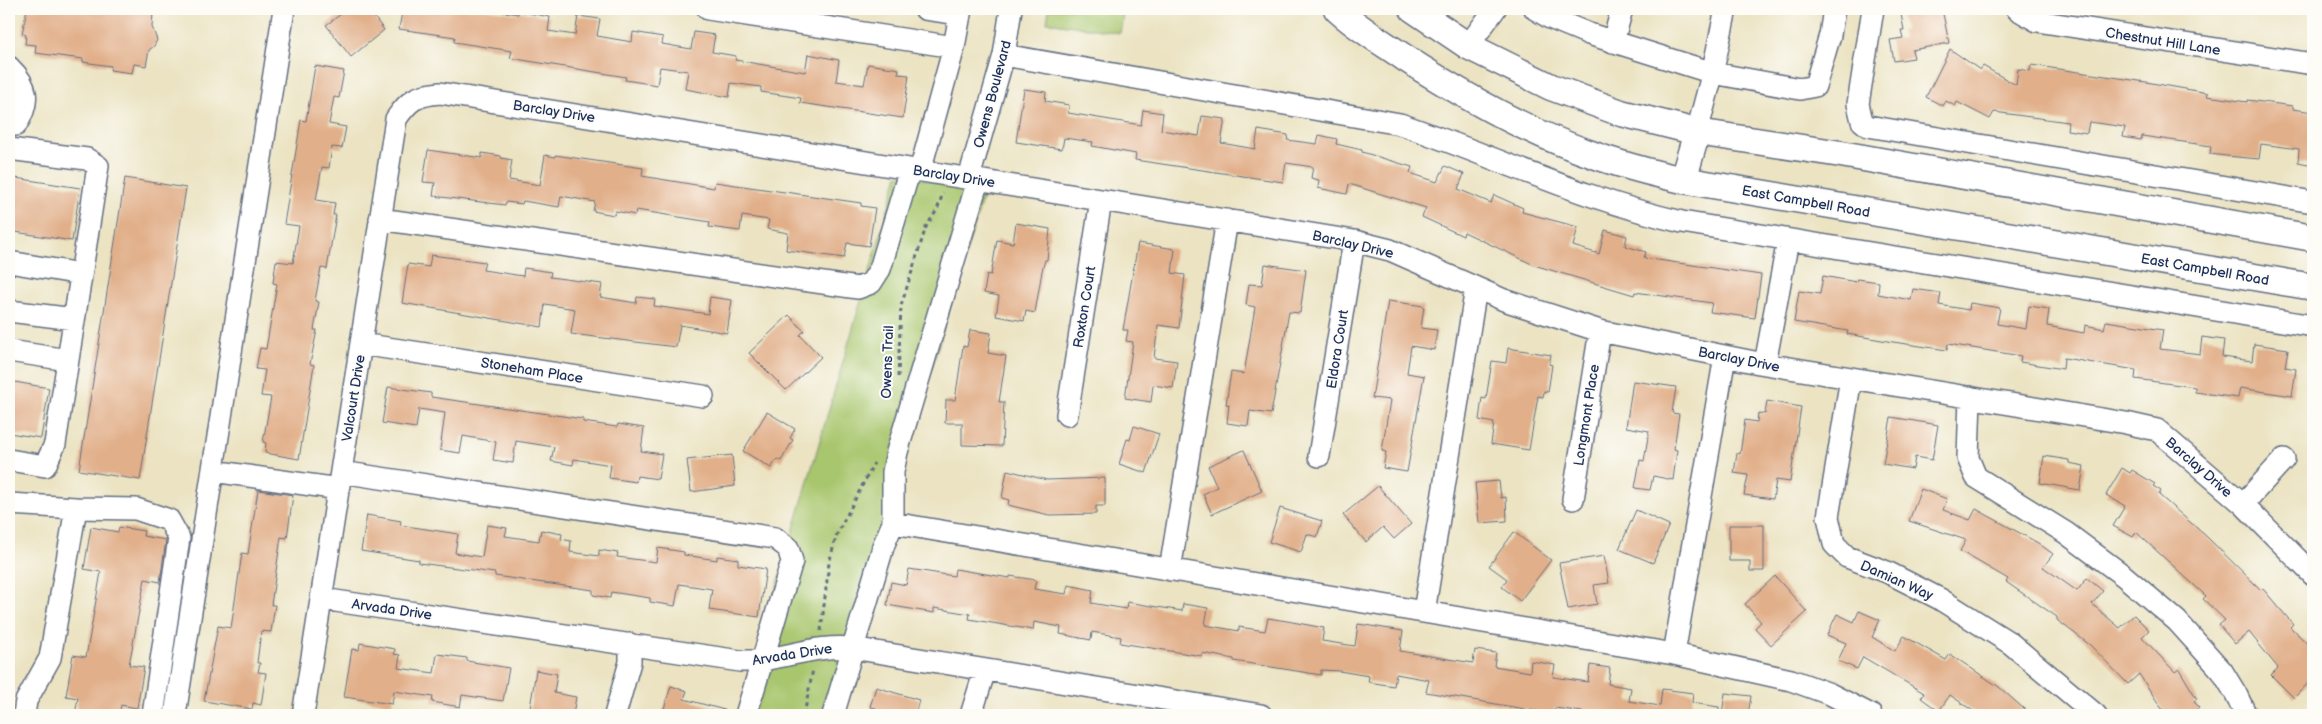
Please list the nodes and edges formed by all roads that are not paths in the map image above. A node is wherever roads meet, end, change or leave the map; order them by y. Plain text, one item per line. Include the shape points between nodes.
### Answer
1 (284, 9) edge
2 (708, 9) edge
3 (925, 9) edge
4 (1012, 9) edge
5 (1337, 9) edge
6 (1413, 9) edge
7 (1495, 9) edge
8 (1535, 9) edge
9 (1622, 9) edge
10 (1726, 9) edge
11 (1834, 9) edge
12 (1873, 9) edge
13 (2017, 9) edge
14 (961, 12) edge
15 (1613, 42) junction
16 (1468, 46) junction
17 (954, 48) junction
18 (1004, 55) junction
19 (2313, 64) edge
20 (9, 67) edge
21 (1713, 73) junction
22 (424, 94) joint
23 (9, 125) edge
24 (1697, 132) junction
25 (9, 149) edge
26 (915, 170) junction
27 (973, 179) junction
28 (1682, 180) junction
29 (1101, 200) junction
30 (2313, 202) edge
31 (380, 219) junction
32 (1228, 220) junction
33 (2313, 238) edge
34 (1788, 240) junction
35 (1354, 241) junction
36 (9, 262) edge
37 (81, 274) junction
38 (2313, 287) edge
39 (1476, 288) junction
40 (9, 310) edge
41 (74, 319) junction
42 (2313, 326) edge
43 (1600, 331) junction
44 (361, 344) junction
45 (9, 351) edge
46 (1725, 356) junction
47 (68, 360) junction
48 (1765, 364) junction
49 (1851, 378) junction
50 (703, 396) dead end
51 (1970, 397) junction
52 (1067, 415) dead end
53 (1319, 456) dead end
54 (2284, 459) dead end
55 (9, 460) edge
56 (212, 471) junction
57 (340, 480) junction
58 (1573, 498) dead end
59 (9, 504) edge
60 (2242, 504) junction
61 (76, 508) junction
62 (893, 523) junction
63 (1170, 570) junction
64 (2313, 575) edge
65 (322, 599) junction
66 (1424, 612) junction
67 (630, 644) junction
68 (852, 648) junction
69 (1674, 654) junction
70 (762, 661) junction
71 (985, 670) junction
72 (24, 715) edge
73 (152, 715) edge
74 (174, 715) edge
75 (303, 715) edge
76 (616, 715) edge
77 (746, 715) edge
78 (832, 715) edge
79 (971, 715) edge
80 (1261, 715) edge
81 (1871, 715) edge
82 (2096, 715) edge
83 (2246, 715) edge

1 - 56 street
2 - 17 street
3 - 14 street
4 - 18 street, Owens Boulevard
5 - 28 main road, East Campbell Road via 1351,22 1448,86 1543,134 1590,154
6 - 16 main road
7 - 16 street
8 - 15 street
9 - 15 street
10 - 21 street
11 - 21 street via 1815,86 1800,89
12 - 30 street via 1858,104 1862,121 1868,126
13 - 19 street, Chestnut Hill Lane via 2037,21
14 - 17 street
15 - 21 street
16 - 24 main road via 1551,87 1612,110
17 - 26 street
18 - 27 street, Owens Boulevard
18 - 34 street via 1400,124 1581,194 1640,213
20 - 23 street via 22,80 26,99 23,114 16,125
21 - 24 street
22 - 26 street, Barclay Drive via 440,93
22 - 31 street, Valcourt Drive via 407,103 396,119
24 - 28 main road
24 - 33 main road via 1841,154
25 - 37 street via 87,160 98,166
26 - 27 street, Barclay Drive
26 - 31 street via 880,269 871,283 858,288
27 - 29 street, Barclay Drive
27 - 62 street, Owens Boulevard via 897,452 893,472
28 - 38 main road, East Campbell Road
29 - 32 street, Barclay Drive
29 - 52 street, Roxton Court
31 - 44 street, Valcourt Drive
32 - 35 street, Barclay Drive
32 - 63 street
34 - 42 street
34 - 48 street
35 - 39 street, Barclay Drive via 1390,250
35 - 53 street, Eldora Court
36 - 37 street
37 - 41 street
39 - 43 street, Barclay Drive
39 - 66 street
40 - 41 street
41 - 47 street
43 - 46 street, Barclay Drive
43 - 58 street, Longmont Place
44 - 50 street, Stoneham Place
44 - 57 street, Valcourt Drive
45 - 47 street
46 - 48 street, Barclay Drive
46 - 69 street
47 - 55 street via 55,444 45,466
48 - 49 street, Barclay Drive
49 - 51 street, Barclay Drive
49 - 82 street, Damian Way via 1828,517 1834,544 1847,558 1887,572 1940,599 2010,643
51 - 60 street, Barclay Drive via 2157,430
51 - 83 street via 1968,458 1976,477 2066,532 2177,621 2222,671
54 - 60 street, Barclay Drive
56 - 57 street
56 - 74 street
57 - 65 street, Valcourt Drive
57 - 70 street via 775,538 788,548 792,561
59 - 61 street
60 - 64 street, Barclay Drive
61 - 72 street via 50,658 26,701
61 - 73 street via 136,509 169,520 179,538
62 - 63 street
62 - 68 street
63 - 66 street
65 - 67 street, Arvada Drive
65 - 75 street, Valcourt Drive
66 - 69 street
67 - 70 street, Arvada Drive via 740,661
67 - 76 street via 630,662
68 - 70 street, Arvada Drive via 818,648
68 - 71 street, Arvada Drive
68 - 78 street
69 - 81 street via 1791,680 1830,694
70 - 77 street
71 - 79 street
71 - 80 street, Arvada Drive

